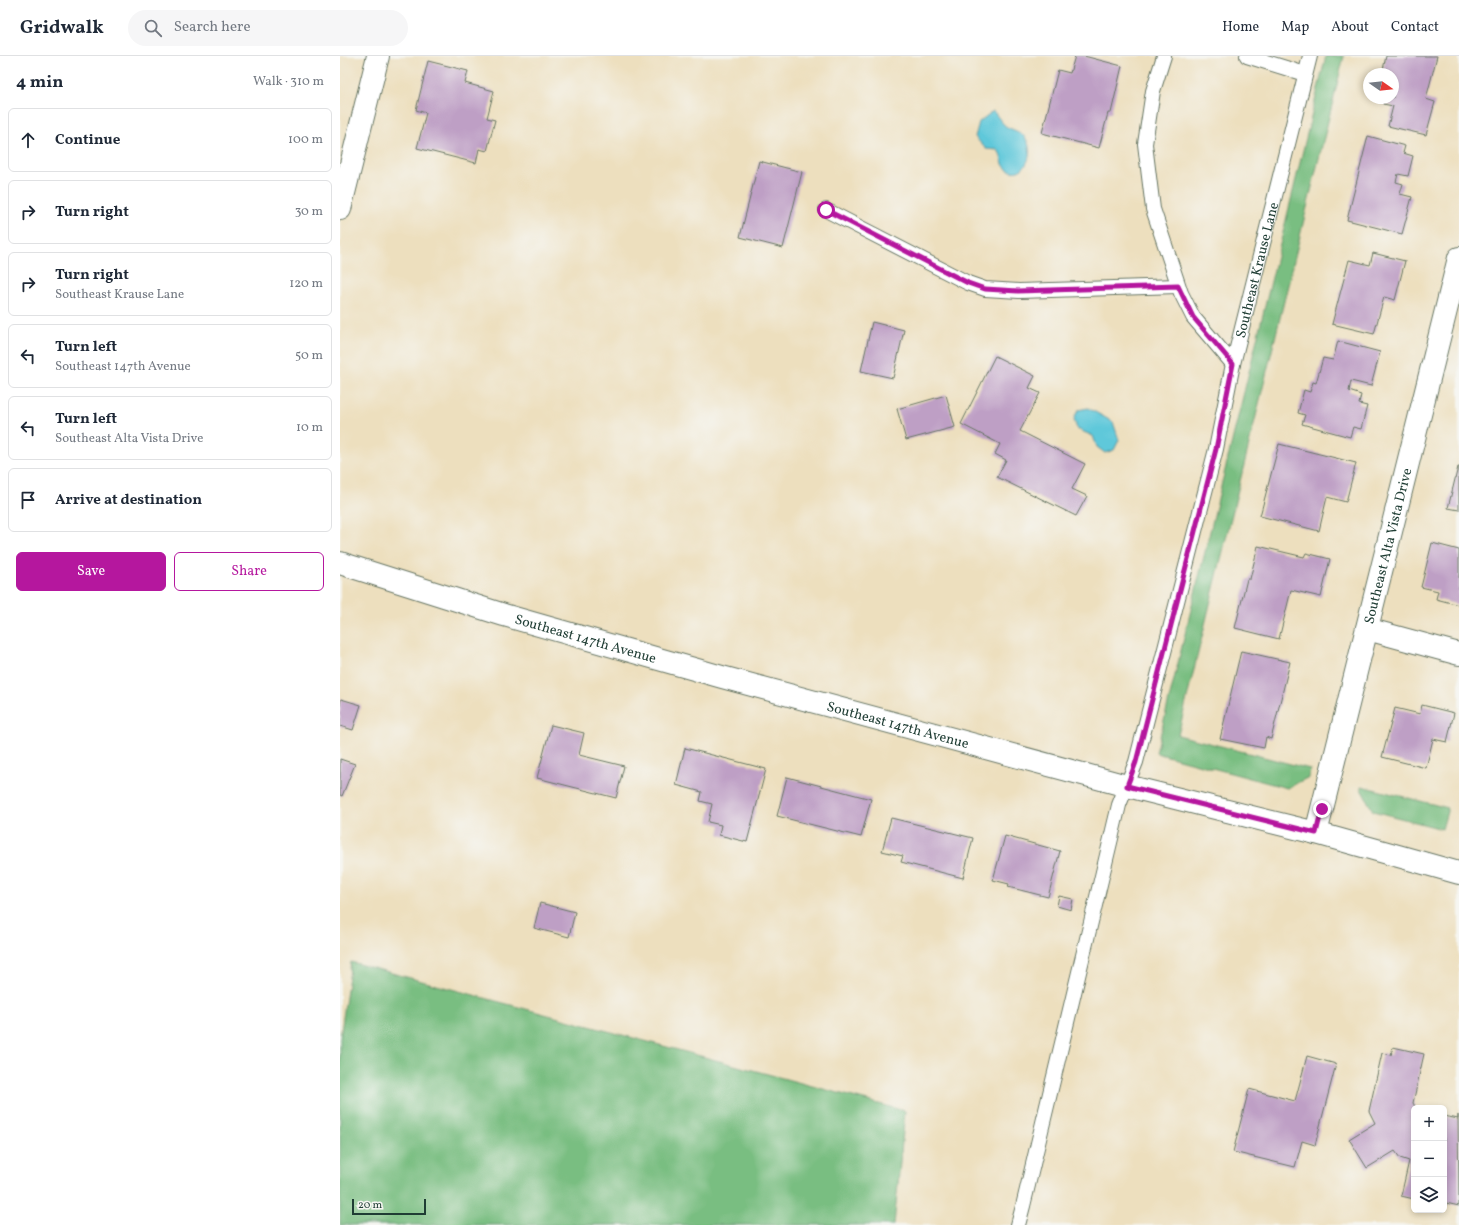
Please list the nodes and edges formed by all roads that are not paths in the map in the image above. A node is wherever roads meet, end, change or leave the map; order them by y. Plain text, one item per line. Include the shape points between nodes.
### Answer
1 (378, 56) edge
2 (1164, 56) edge
3 (1247, 56) edge
4 (1310, 56) edge
5 (1305, 74) junction
6 (340, 210) edge
7 (826, 210) dead end
8 (1459, 258) edge
9 (1178, 286) junction
10 (1233, 364) junction
11 (340, 563) edge
12 (1367, 629) junction
13 (1459, 654) edge
14 (1127, 786) junction
15 (1316, 833) junction
16 (1459, 873) edge
17 (1018, 1225) edge

1 - 6 main road
2 - 9 lane via 1153,91 1145,144 1153,209
3 - 5 lane
4 - 5 lane, Southeast Krause Lane
5 - 10 lane, Southeast Krause Lane
7 - 9 lane via 968,283 985,289 1018,291
8 - 12 main road, Southeast Alta Vista Drive
9 - 10 lane via 1193,317
10 - 14 lane, Southeast Krause Lane via 1216,449 1136,762
11 - 14 main road, Southeast 147th Avenue via 504,615 714,675
12 - 13 main road
12 - 15 main road, Southeast Alta Vista Drive
14 - 15 main road, Southeast 147th Avenue
14 - 17 lane, Southeast Krause Lane
15 - 16 main road, Southeast 147th Avenue

